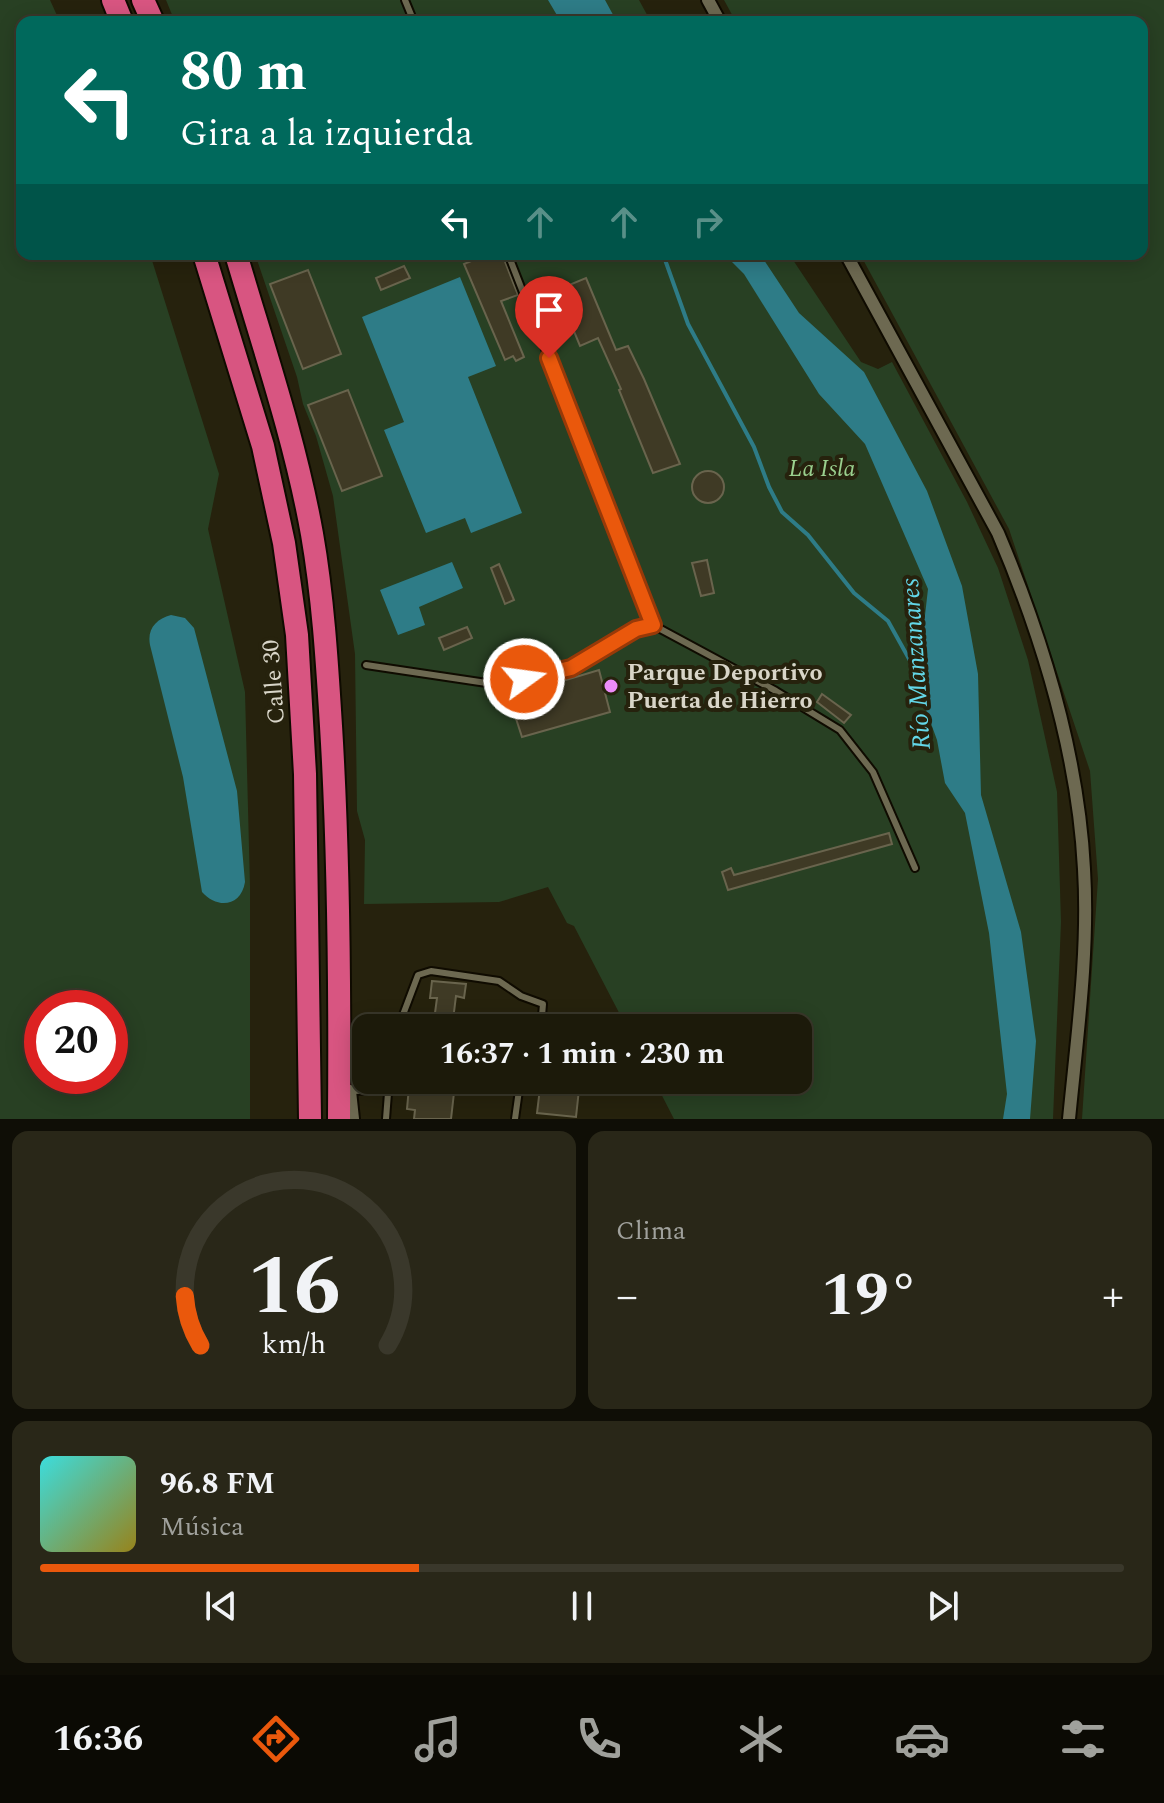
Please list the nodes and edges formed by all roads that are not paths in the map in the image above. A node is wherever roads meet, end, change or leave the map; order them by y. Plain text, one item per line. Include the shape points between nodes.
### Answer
1 (206, 260) edge
2 (238, 260) edge
3 (510, 260) edge
4 (849, 260) edge
5 (653, 625) junction
6 (366, 665) dead end
7 (915, 868) dead end
8 (308, 953) junction
9 (403, 1014) edge
10 (542, 1014) edge
11 (339, 1039) junction
12 (350, 1091) joint
13 (387, 1094) edge
14 (518, 1094) edge
15 (297, 1119) edge
16 (310, 1119) edge
17 (339, 1119) edge
18 (353, 1119) edge
19 (386, 1119) edge
20 (515, 1119) edge
21 (1069, 1119) edge

1 - 8 highway, Calle 30 via 263,446 284,543 300,682
2 - 11 highway via 312,533 326,636 335,788
3 - 5 lane
4 - 21 street via 998,533 1039,642 1076,785 1085,921
5 - 6 lane via 636,629 571,668 500,685
5 - 7 lane via 840,730 873,772
8 - 15 highway via 297,1003
8 - 16 highway, Calle 30
9 - 10 lane via 418,975 431,971 499,981 543,1004
11 - 12 highway
11 - 17 highway
12 - 18 street
13 - 19 lane
14 - 20 lane

